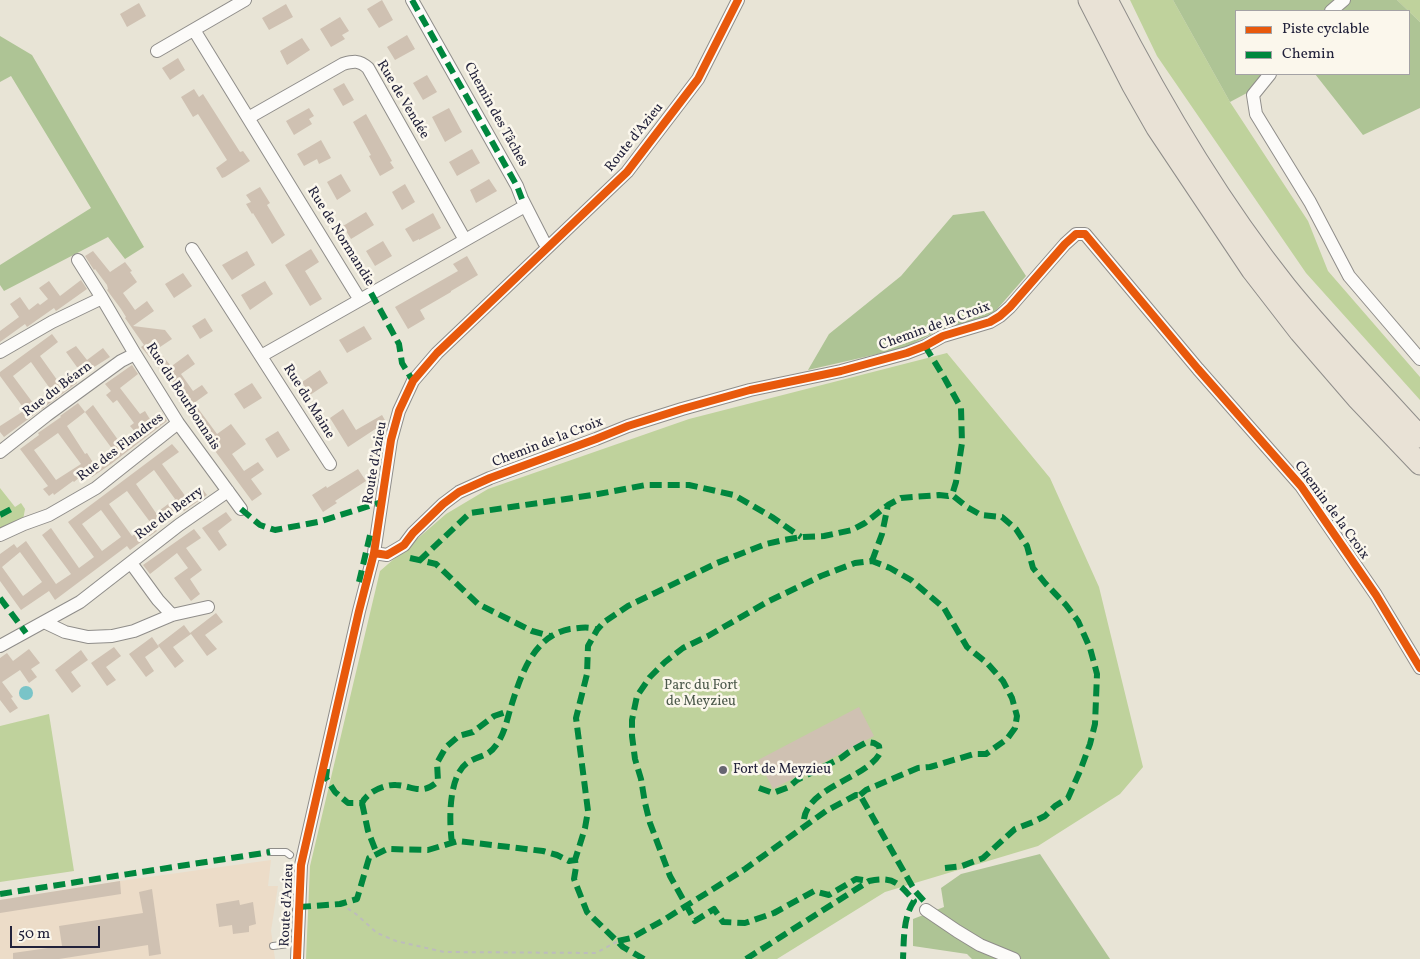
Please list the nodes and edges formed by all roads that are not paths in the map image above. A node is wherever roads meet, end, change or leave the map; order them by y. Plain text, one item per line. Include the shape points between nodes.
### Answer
1 (246, 0) edge
2 (412, 0) edge
3 (738, 0) edge
4 (1089, 0) edge
5 (1107, 0) edge
6 (1344, 0) edge
7 (1332, 10) edge
8 (194, 30) junction
9 (157, 51) dead end
10 (1269, 75) edge
11 (248, 118) junction
12 (526, 206) junction
13 (465, 240) junction
14 (548, 246) junction
15 (192, 248) dead end
16 (78, 260) dead end
17 (102, 298) junction
18 (360, 300) junction
19 (0, 352) edge
20 (135, 354) junction
21 (261, 356) junction
22 (1420, 358) edge
23 (178, 423) junction
24 (1420, 437) edge
25 (0, 452) edge
26 (330, 464) dead end
27 (1420, 464) edge
28 (228, 491) junction
29 (241, 510) dead end
30 (0, 535) edge
31 (374, 553) junction
32 (131, 563) junction
33 (208, 607) dead end
34 (172, 615) junction
35 (44, 622) junction
36 (0, 646) edge
37 (1420, 668) edge
38 (270, 852) dead end
39 (290, 855) dead end
40 (926, 910) dead end
41 (289, 944) dead end
42 (273, 946) dead end
43 (297, 959) edge
44 (1014, 959) edge

1 - 8 street
2 - 12 street, Chemin des Tâches
3 - 14 street, Route d'Azieu via 698,79 627,172
4 - 27 highway via 1157,128 1252,270 1357,398
5 - 24 highway via 1173,120 1212,184 1259,250 1313,318
6 - 7 street
8 - 9 street
8 - 11 street, Rue de Normandie
10 - 22 street via 1253,95 1256,114 1310,202 1349,276
11 - 13 street, Rue de Vendée via 343,64 361,62 368,68
11 - 18 street, Rue de Normandie
12 - 13 street, Rue de Normandie
12 - 14 street, Chemin des Tâches
13 - 18 street, Rue de Normandie
14 - 31 street, Route d'Azieu via 437,353 413,381 399,411 391,440
15 - 21 street, Rue du Maine
16 - 17 street, Rue du Bourbonnais
17 - 19 street
17 - 20 street, Rue du Bourbonnais
18 - 21 street, Rue du Maine
20 - 23 street, Rue du Bourbonnais
20 - 25 street, Rue du Béarn
21 - 26 street, Rue du Maine
23 - 28 street, Rue du Bourbonnais
23 - 30 street, Rue des Flandres via 96,488 49,515
28 - 29 street, Rue du Bourbonnais
28 - 32 street, Rue du Berry via 179,524
31 - 37 street, Chemin de la Croix via 387,555 404,546 413,533 459,492 628,426 750,390 908,353 943,336 990,322 1010,308 1064,244 1076,234 1085,234 1301,486 1376,596
31 - 43 street, Route d'Azieu via 301,865
32 - 34 street
32 - 35 street, Rue du Berry via 80,602
33 - 34 street
34 - 35 street via 134,631 112,636 88,637 65,632
35 - 36 street, Rue du Berry
38 - 39 lane
40 - 44 street via 980,945
41 - 42 lane

